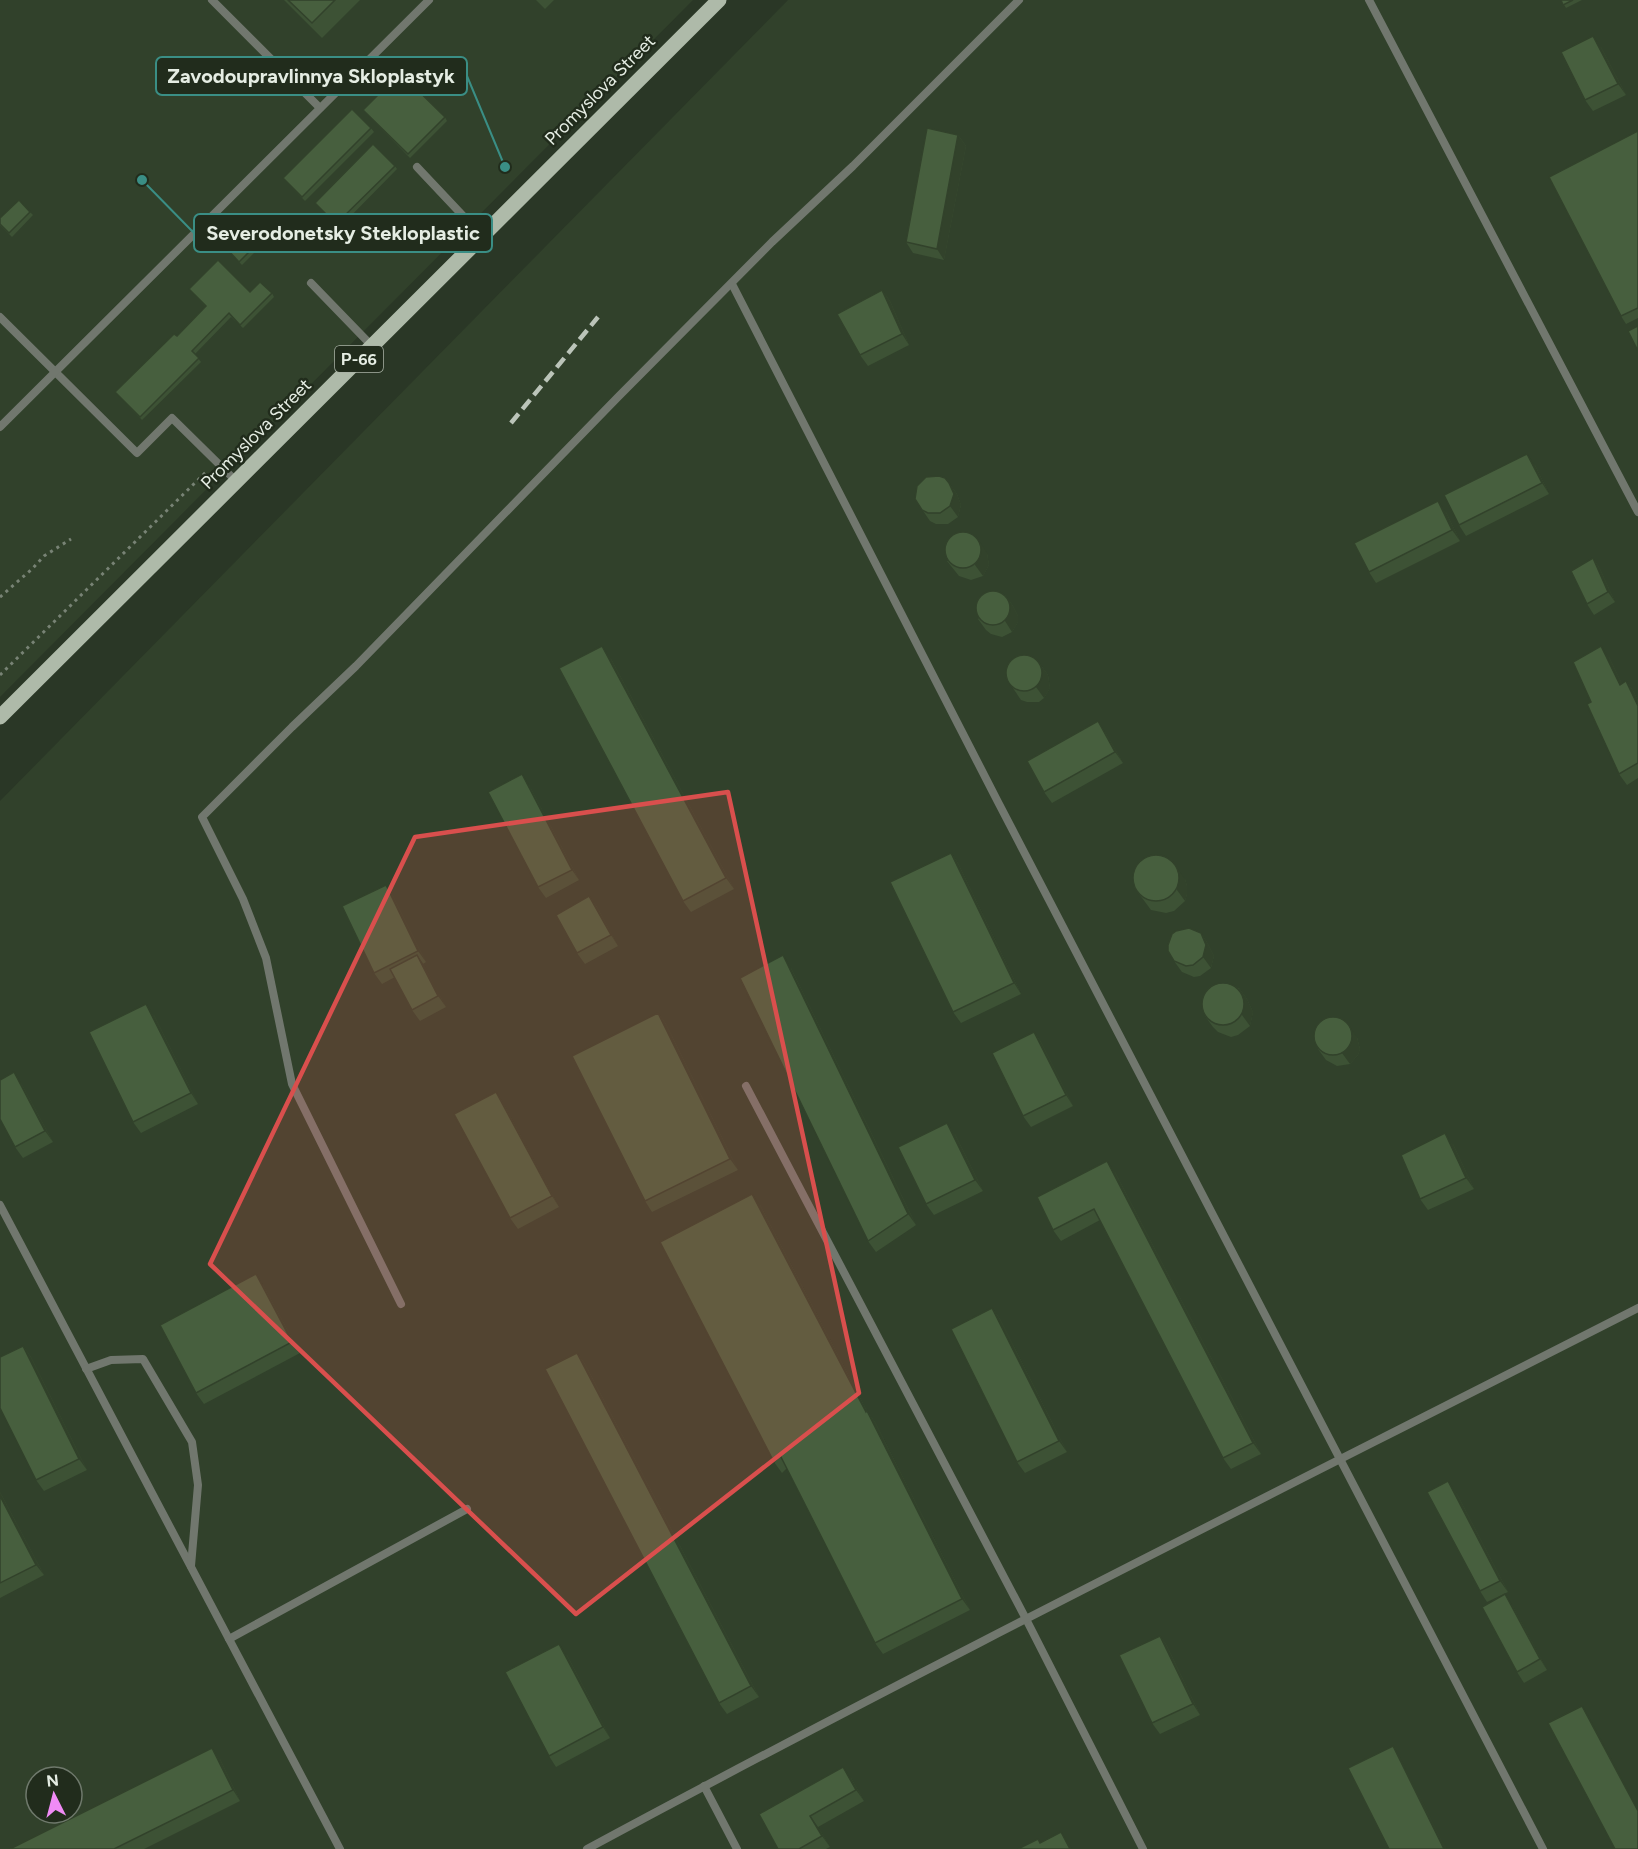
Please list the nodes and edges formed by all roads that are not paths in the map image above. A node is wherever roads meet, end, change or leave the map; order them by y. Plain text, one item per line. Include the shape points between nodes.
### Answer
1 (212, 0) edge
2 (429, 0) edge
3 (718, 0) edge
4 (1019, 0) edge
5 (1369, 0) edge
6 (320, 108) junction
7 (417, 167) dead end
8 (482, 236) junction
9 (311, 284) dead end
10 (732, 284) junction
11 (0, 316) edge
12 (372, 346) junction
13 (56, 372) junction
14 (0, 428) edge
15 (236, 481) junction
16 (1638, 487) edge
17 (1628, 492) junction
18 (1638, 512) edge
19 (0, 717) edge
20 (746, 1086) dead end
21 (0, 1206) edge
22 (401, 1304) dead end
23 (1638, 1308) edge
24 (86, 1369) junction
25 (1341, 1459) junction
26 (467, 1509) dead end
27 (190, 1566) junction
28 (1026, 1619) junction
29 (229, 1640) junction
30 (704, 1786) junction
31 (340, 1849) edge
32 (587, 1849) edge
33 (737, 1849) edge
34 (1143, 1849) edge
35 (1543, 1849) edge

1 - 6 lane
2 - 6 lane
3 - 8 main road, Promyslova Street / Р-66
4 - 10 lane
5 - 17 lane
6 - 13 lane
7 - 8 lane
8 - 12 main road, Promyslova Street / Р-66
9 - 12 lane
10 - 22 lane via 202,817 243,899 266,958 292,1084
10 - 25 lane
11 - 13 lane
12 - 15 main road, Promyslova Street / Р-66
13 - 14 lane
13 - 15 lane via 137,453 172,418
15 - 19 main road, Promyslova Street / Р-66
16 - 17 lane
17 - 18 lane
20 - 28 lane
21 - 24 lane
23 - 25 lane
24 - 27 lane
24 - 27 lane via 111,1360 143,1359 192,1442 198,1485
25 - 28 lane
25 - 35 lane
26 - 29 lane
27 - 29 lane
28 - 30 lane
28 - 34 lane
29 - 31 lane
30 - 32 lane
30 - 33 lane

